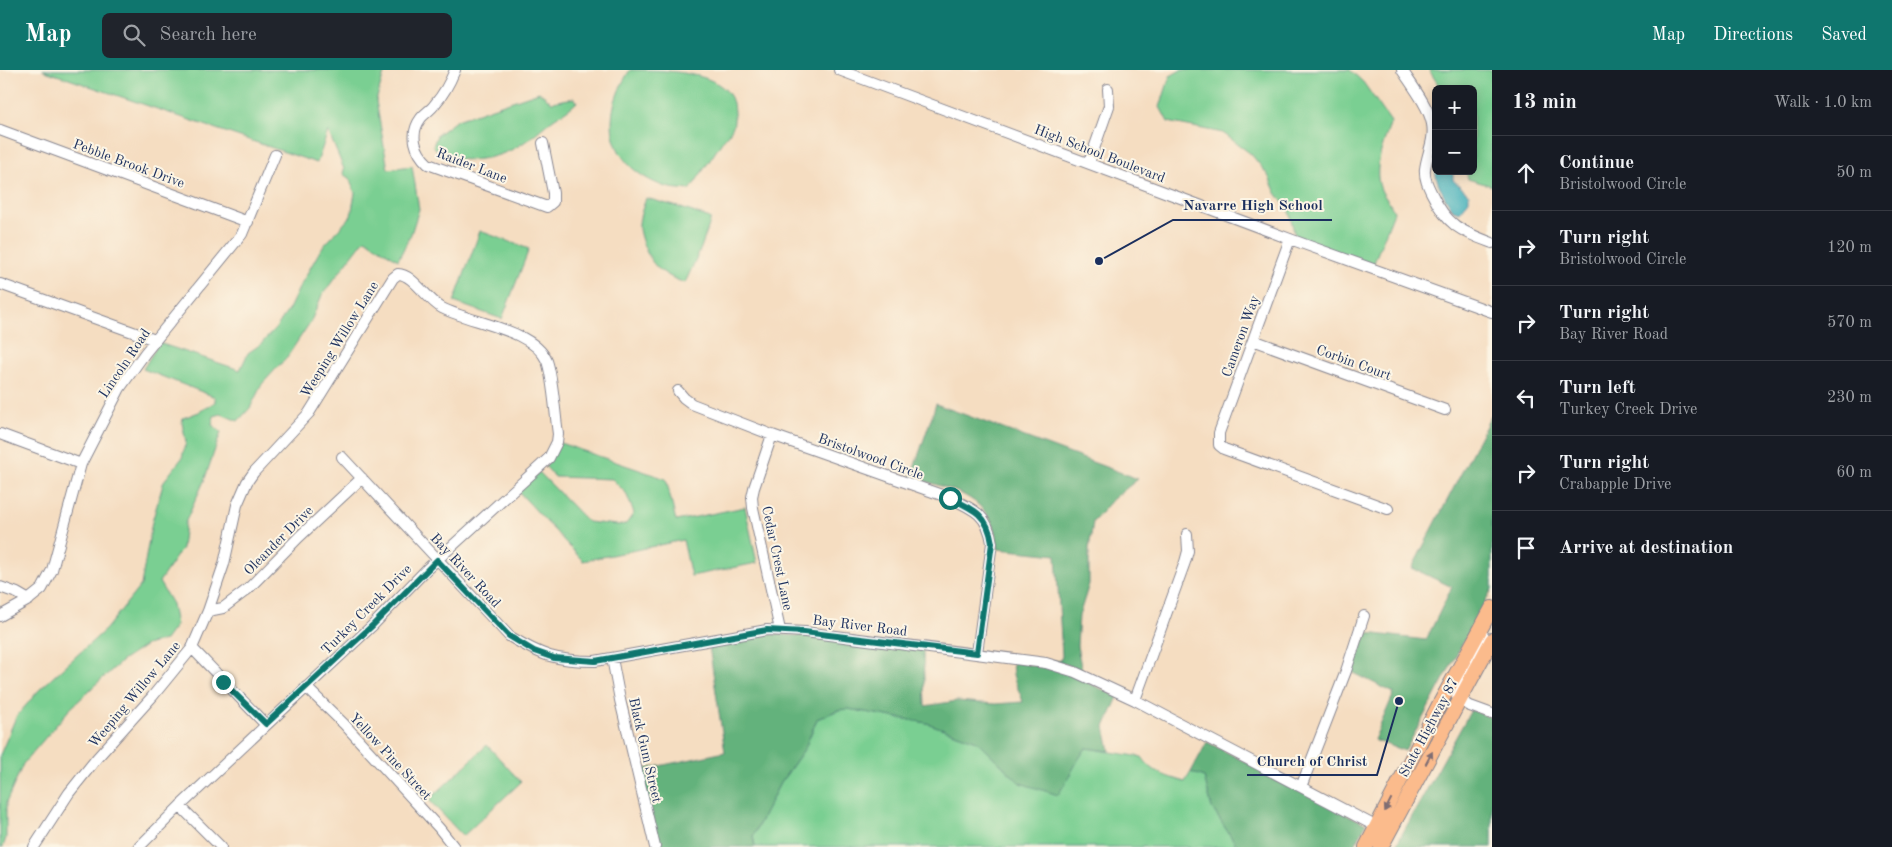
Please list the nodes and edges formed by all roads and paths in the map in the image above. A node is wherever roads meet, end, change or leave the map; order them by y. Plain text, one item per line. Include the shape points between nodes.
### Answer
1 (455, 70) edge
2 (839, 70) edge
3 (1402, 70) edge
4 (1108, 89) dead end
5 (0, 130) edge
6 (543, 143) dead end
7 (275, 155) dead end
8 (1089, 163) junction
9 (248, 222) junction
10 (1290, 239) junction
11 (1492, 243) edge
12 (403, 274) joint
13 (0, 284) edge
14 (1492, 312) edge
15 (155, 340) junction
16 (1253, 340) junction
17 (678, 391) dead end
18 (1445, 410) dead end
19 (0, 434) edge
20 (772, 435) junction
21 (342, 458) dead end
22 (81, 464) junction
23 (362, 478) junction
24 (1388, 509) dead end
25 (1187, 534) dead end
26 (437, 560) junction
27 (0, 587) edge
28 (29, 600) junction
29 (1492, 608) edge
30 (208, 611) junction
31 (0, 616) edge
32 (1364, 616) dead end
33 (1492, 621) edge
34 (780, 630) junction
35 (1492, 640) edge
36 (192, 648) junction
37 (977, 653) junction
38 (612, 658) junction
39 (306, 687) junction
40 (1135, 700) junction
41 (1460, 700) junction
42 (1492, 714) edge
43 (266, 724) junction
44 (1301, 787) junction
45 (180, 806) junction
46 (1382, 830) junction
47 (34, 847) edge
48 (139, 847) edge
49 (221, 847) edge
50 (454, 847) edge
51 (655, 847) edge
52 (1366, 847) edge
53 (1381, 847) edge

1 - 6 street, Raider Lane via 436,104 417,126 415,145 418,154 428,164 547,207 553,202 554,193
2 - 8 street, High School Boulevard
3 - 11 street via 1432,121 1426,184 1454,226
4 - 8 street via 1109,106
5 - 9 street, Pebble Brook Drive
7 - 9 street, Lincoln Road
8 - 10 street, High School Boulevard
9 - 15 street, Lincoln Road via 238,239
10 - 14 street, High School Boulevard
10 - 16 street, Cameron Way
12 - 26 street, Turkey Creek Drive via 442,308 516,335 537,348 546,360 549,372 558,434 549,458
12 - 30 street, Weeping Willow Lane via 393,278 309,413 247,482 237,505 224,564
13 - 15 street
15 - 22 street, Lincoln Road via 120,388
16 - 18 street, Corbin Court
16 - 24 street, Cameron Way via 1219,433 1219,442 1224,449
17 - 20 street, Bristolwood Circle via 692,404
19 - 22 street
20 - 34 street, Cedar Crest Lane via 752,502
20 - 37 street, Bristolwood Circle via 950,498 981,516 990,531 992,543
21 - 23 street, Bay River Road
22 - 28 street, Lincoln Road via 52,570 42,589
23 - 26 street, Bay River Road
23 - 30 street, Oleander Drive via 248,589 224,608
25 - 40 street via 1185,562
26 - 38 street, Bay River Road via 509,636 534,651 577,661
26 - 39 street, Turkey Creek Drive
27 - 28 street
28 - 31 street, Lincoln Road
29 -> 46 highway, State Highway 87 via 1440,702
30 - 36 street, Weeping Willow Lane
32 - 44 street
33 - 41 street via 1458,687 1457,697
34 - 37 street, Bay River Road
34 - 38 street, Bay River Road
35 - 41 highway
36 - 43 street
36 - 47 street, Weeping Willow Lane via 97,758
37 - 40 street, Bay River Road via 1062,667
38 - 51 street, Black Gum Street
39 - 43 street, Turkey Creek Drive
39 - 50 street, Yellow Pine Street via 344,724
40 - 44 street, Bay River Road
41 - 42 street
46 -> 41 highway
43 - 45 street, Turkey Creek Drive
44 - 46 street, Bay River Road
45 - 48 street, Turkey Creek Drive
45 - 49 street
46 - 52 highway, State Highway 87
46 - 53 highway

